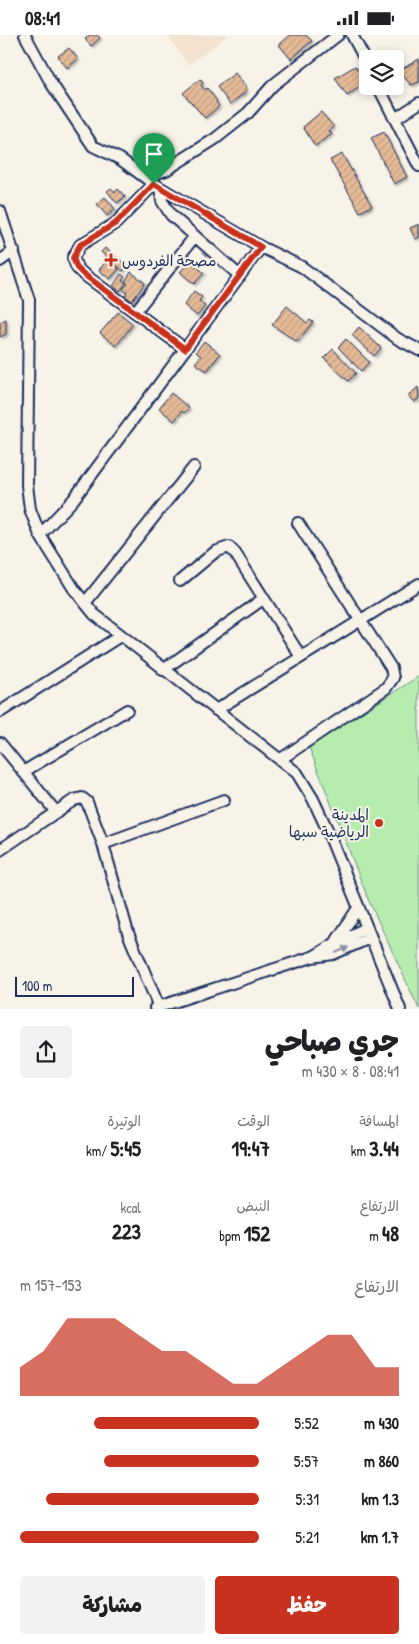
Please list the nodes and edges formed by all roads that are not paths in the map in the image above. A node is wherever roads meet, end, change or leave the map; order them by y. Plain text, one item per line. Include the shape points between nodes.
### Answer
1 (25, 35) edge
2 (338, 35) edge
3 (352, 35) edge
4 (360, 50) edge
5 (383, 95) edge
6 (419, 103) edge
7 (395, 119) junction
8 (419, 166) edge
9 (145, 177) junction
10 (157, 186) junction
11 (0, 211) edge
12 (194, 236) junction
13 (261, 247) junction
14 (14, 251) junction
15 (0, 261) edge
16 (240, 275) junction
17 (135, 312) junction
18 (185, 349) junction
19 (419, 351) edge
20 (194, 467) dead end
21 (298, 523) dead end
22 (40, 535) junction
23 (180, 581) dead end
24 (419, 583) edge
25 (263, 599) junction
26 (85, 603) junction
27 (360, 620) junction
28 (120, 636) junction
29 (301, 657) junction
30 (163, 670) junction
31 (127, 710) dead end
32 (216, 710) junction
33 (0, 712) edge
34 (0, 743) edge
35 (281, 759) junction
36 (23, 772) junction
37 (224, 801) dead end
38 (56, 812) junction
39 (103, 844) junction
40 (1, 846) edge
41 (358, 908) junction
42 (368, 933) junction
43 (334, 943) junction
44 (312, 957) junction
45 (156, 1008) edge
46 (400, 1009) edge

1 - 9 street via 51,83 90,141
2 - 9 street via 273,85 248,113 216,139 166,171
3 - 4 street
5 - 7 street
6 - 7 street
7 - 8 street
9 - 10 street
10 - 12 street via 168,211
10 - 13 street
10 - 17 street via 116,223 80,245 73,258 82,273
11 - 14 street
12 - 16 street
12 - 17 street
13 - 16 street
13 - 19 street via 302,267
14 - 15 street
14 - 22 street via 29,300 27,491
16 - 18 street
17 - 18 street
18 - 22 street via 73,499
20 - 26 street
21 - 27 street
22 - 26 street
23 - 25 street via 215,552 228,547
24 - 27 street
25 - 29 street
25 - 30 street
26 - 28 street
27 - 29 street
27 - 35 street via 391,667 391,682
28 - 30 street
28 - 33 street
29 - 32 street
30 - 32 street
31 - 36 street
32 - 35 street
34 - 36 street
35 - 41 street via 297,773 313,799
36 - 38 street
37 - 39 street
38 - 39 street via 77,799 84,799 91,809
38 - 40 street
39 - 45 street via 128,933
41 - 42 street
41 - 43 street
42 - 43 street
44 -> 42 street via 333,954
42 - 46 street
43 - 44 street
44 - 45 street

